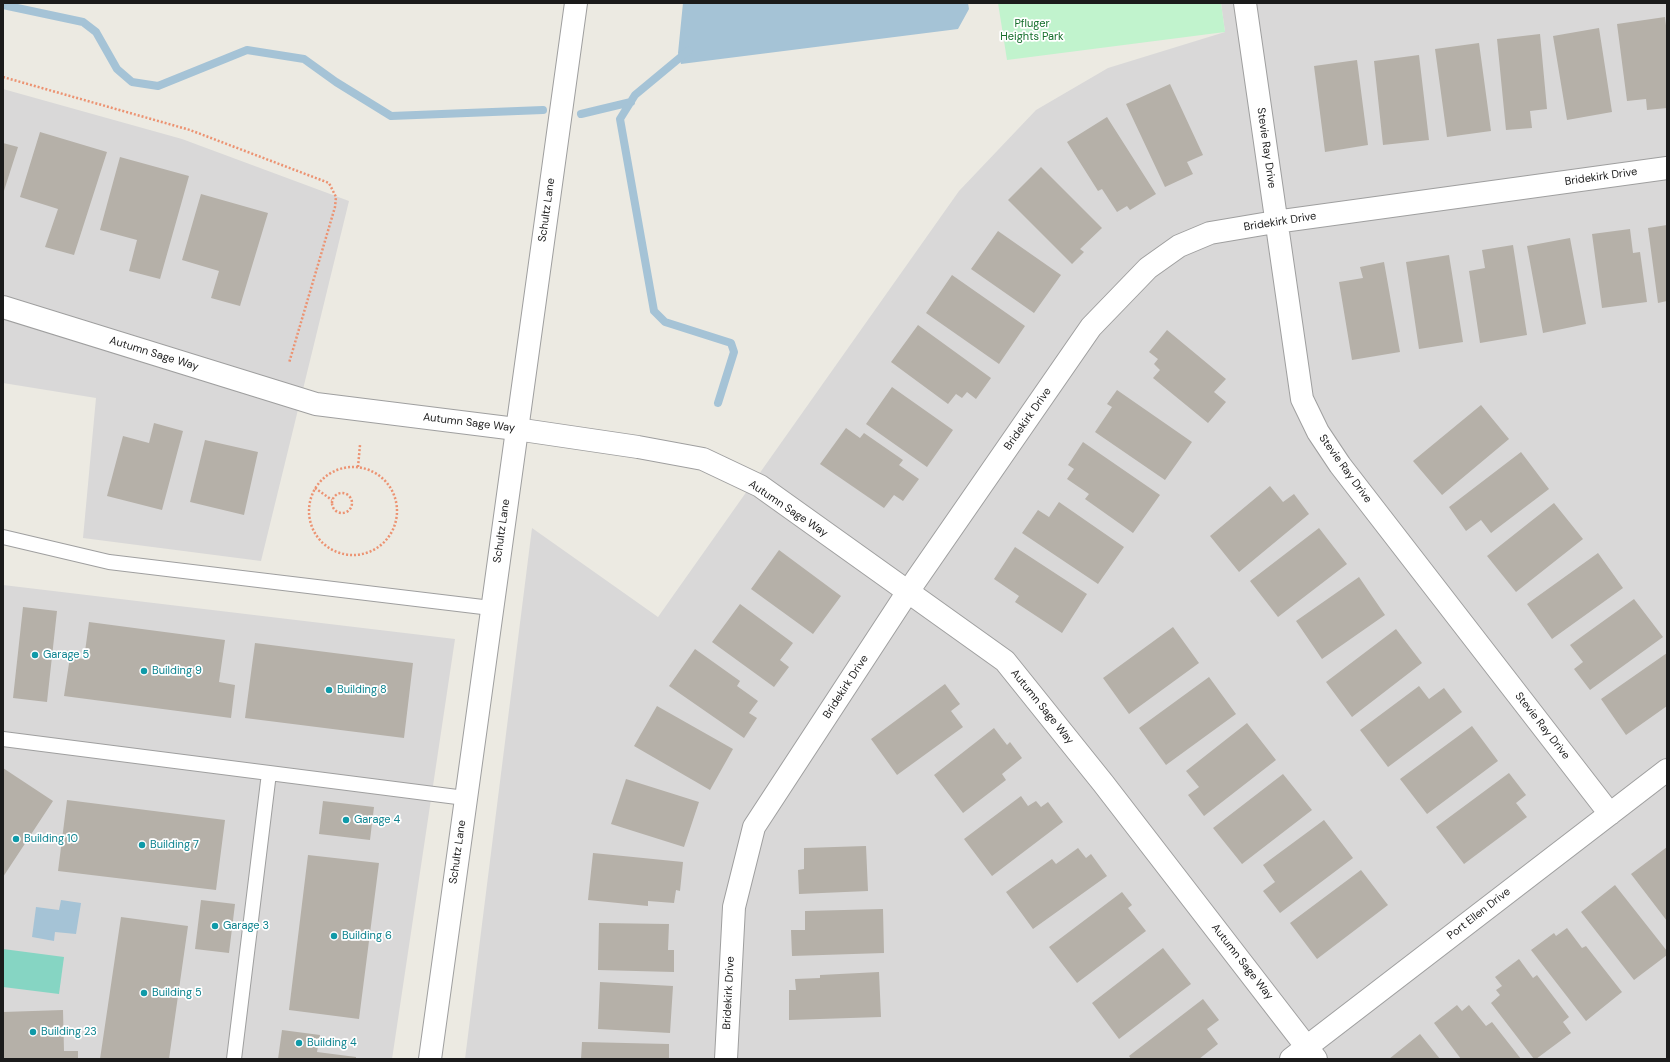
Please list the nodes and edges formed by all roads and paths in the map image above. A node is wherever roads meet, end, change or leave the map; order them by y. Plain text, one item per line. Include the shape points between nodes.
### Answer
1 (576, 3) edge
2 (1245, 3) edge
3 (3, 77) edge
4 (1667, 168) edge
5 (1276, 222) junction
6 (3, 307) edge
7 (289, 363) dead end
8 (516, 429) junction
9 (360, 445) dead end
10 (358, 467) junction
11 (315, 488) junction
12 (332, 500) junction
13 (3, 538) edge
14 (907, 593) junction
15 (491, 608) junction
16 (3, 739) edge
17 (1667, 770) edge
18 (269, 773) junction
19 (466, 798) junction
20 (1610, 814) junction
21 (1305, 1055) edge
22 (234, 1059) edge
23 (430, 1059) edge
24 (726, 1059) edge

1 - 8 street, Schultz Lane
2 - 5 street, Stevie Ray Drive
3 - 7 path via 190,130 329,183 336,197 335,207
4 - 5 street, Bridekirk Drive
5 - 14 street, Bridekirk Drive via 1210,233 1179,246 1148,268 1091,327
5 - 20 street, Stevie Ray Drive via 1302,399 1318,432 1340,465
6 - 8 street, Autumn Sage Way via 316,404
8 - 14 street, Autumn Sage Way via 703,459 760,486
8 - 15 street, Schultz Lane
9 - 10 path
10 - 11 path via 344,467 331,472
10 - 11 path via 373,471 385,480 394,492 398,506 397,522 391,536 380,547 367,554 352,556 337,553 324,545 315,535 308,507
11 - 12 path
12 - 12 path via 334,510 339,513 346,513 352,505 352,498 343,493 336,495
13 - 15 lane via 109,562
14 - 21 street, Autumn Sage Way via 1005,661 1103,783
14 - 24 street, Bridekirk Drive via 754,827 734,907
15 - 19 street, Schultz Lane
16 - 18 lane
17 - 20 street, Port Ellen Drive
18 - 19 lane
18 - 22 lane
19 - 23 street, Schultz Lane
20 - 21 street, Port Ellen Drive

